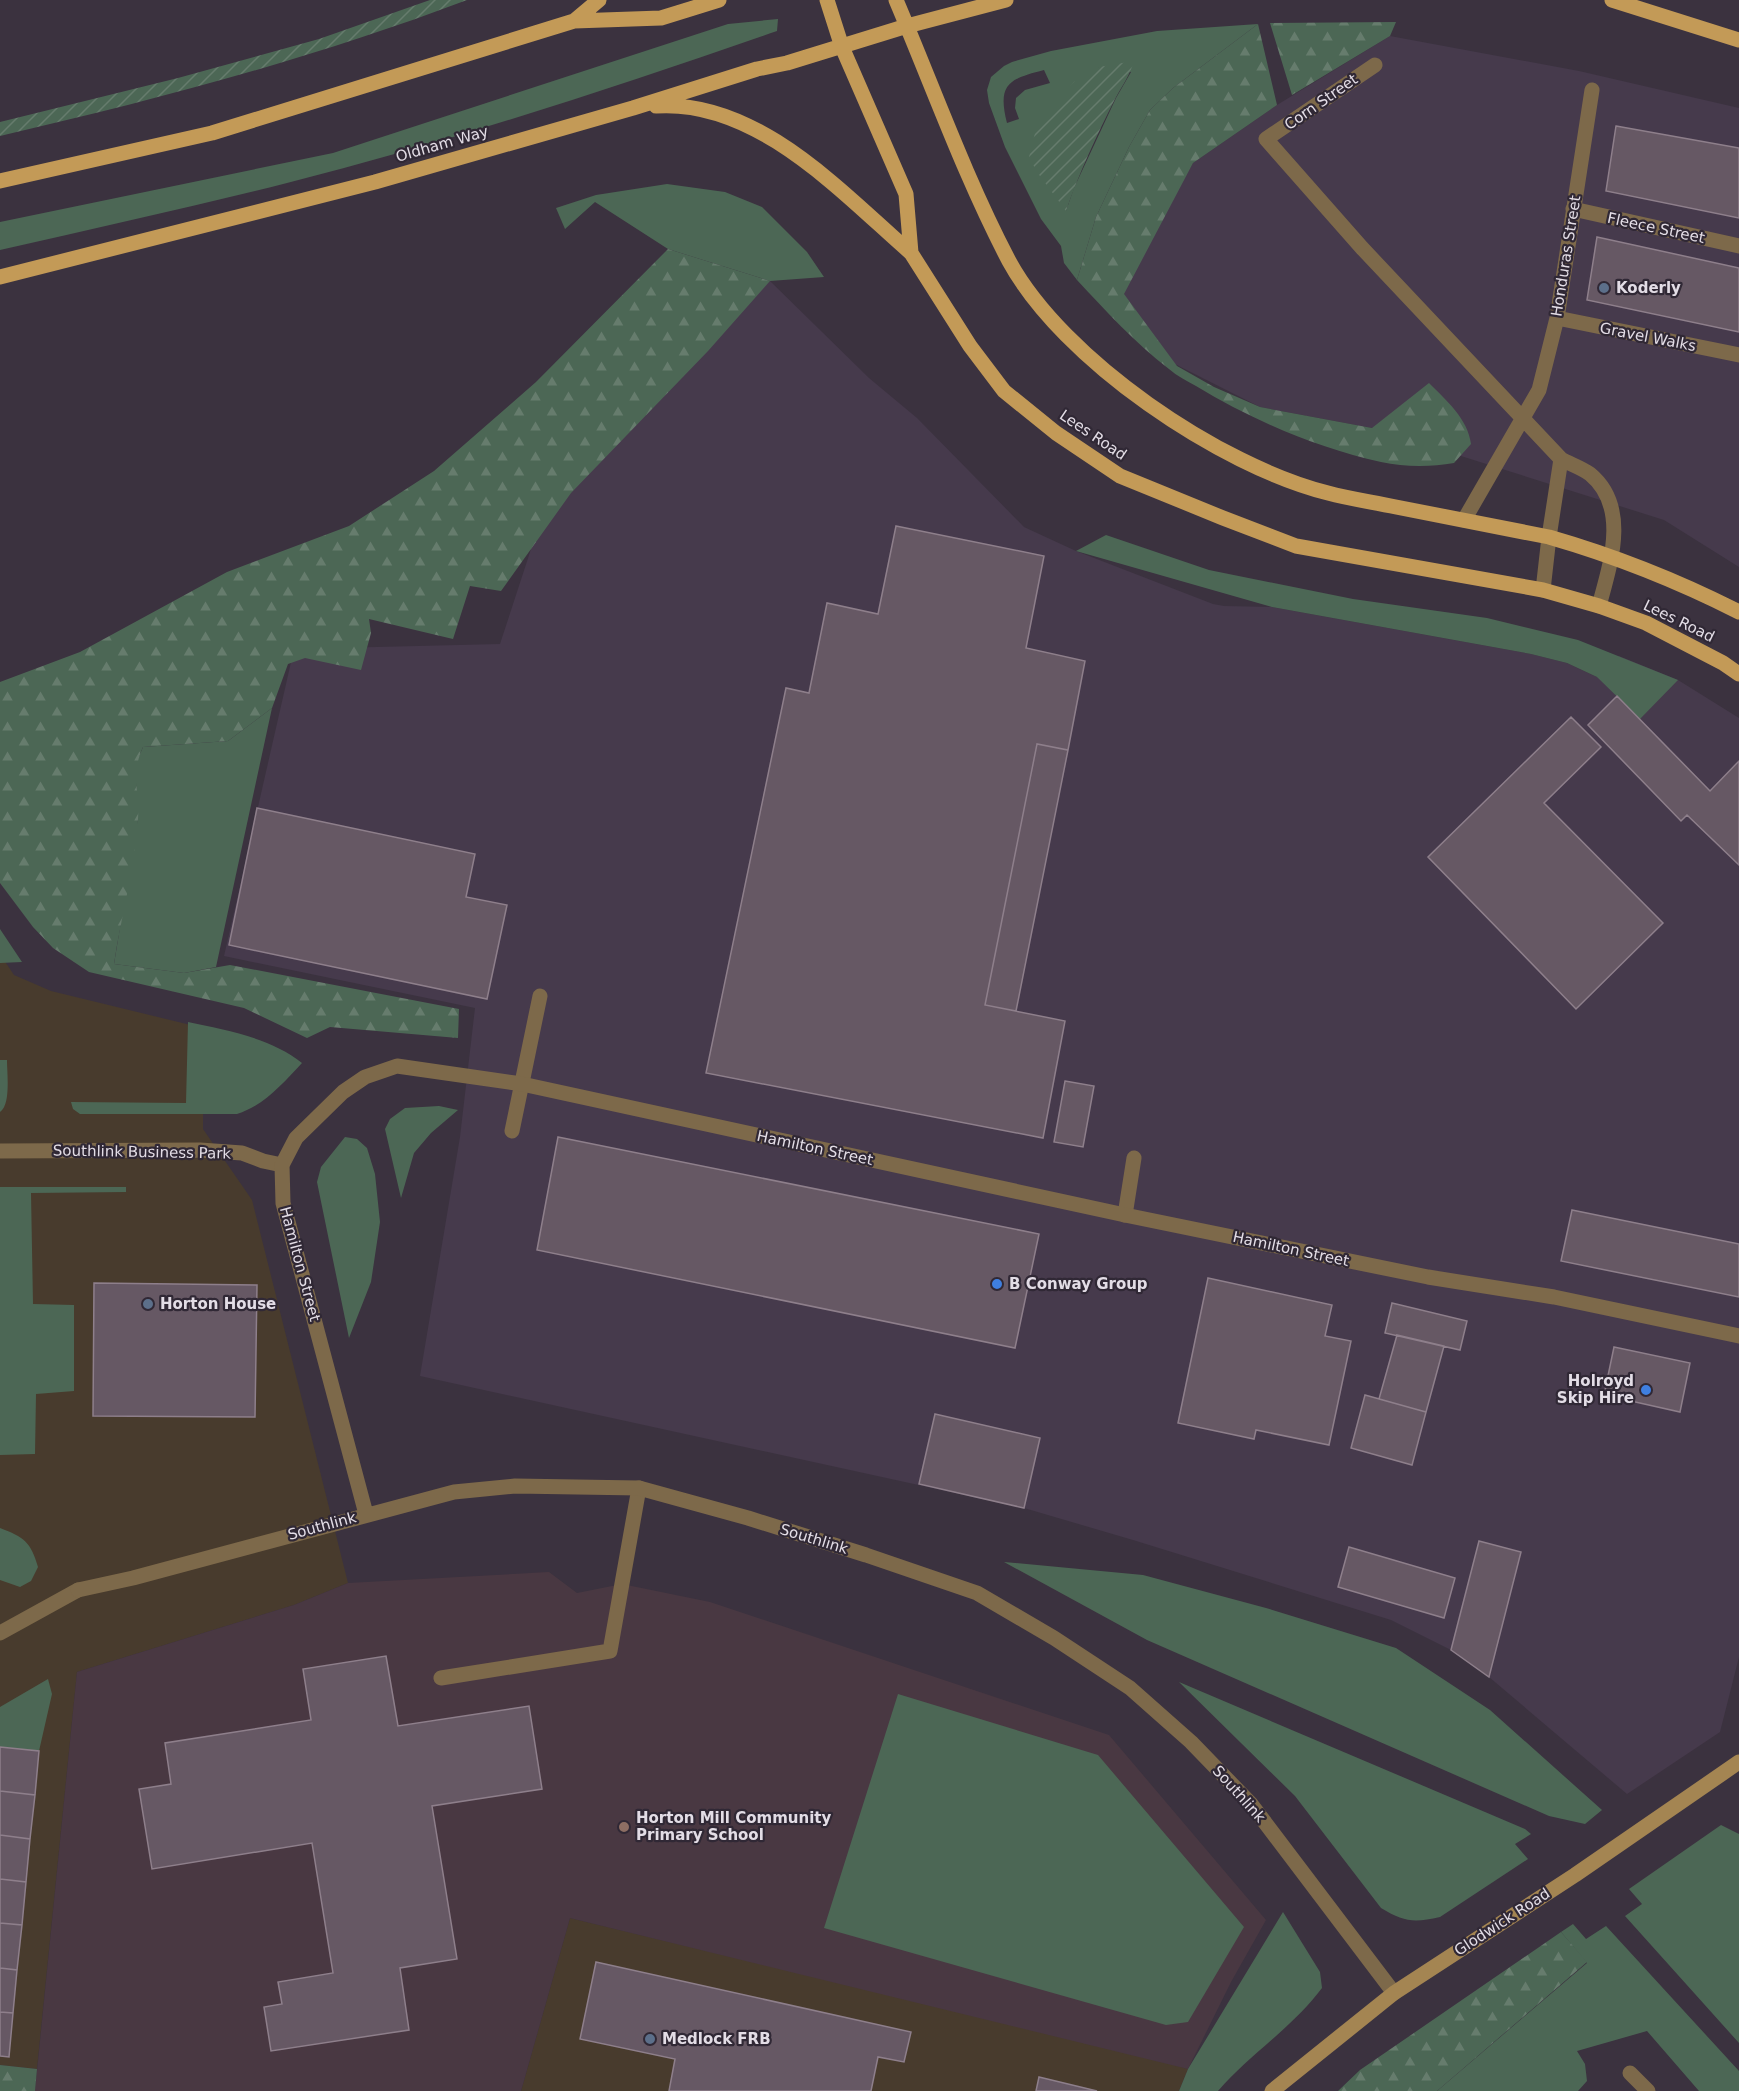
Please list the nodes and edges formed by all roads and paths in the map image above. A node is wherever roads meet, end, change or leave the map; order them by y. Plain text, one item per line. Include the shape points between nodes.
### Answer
1 (600, 0) edge
2 (719, 0) edge
3 (827, 0) edge
4 (896, 0) edge
5 (1006, 0) edge
6 (1612, 0) edge
7 (574, 21) junction
8 (907, 26) junction
9 (1739, 40) edge
10 (842, 47) junction
11 (1375, 65) dead end
12 (1592, 90) dead end
13 (633, 108) junction
14 (0, 181) edge
15 (1573, 210) junction
16 (1739, 246) edge
17 (911, 253) junction
18 (0, 277) edge
19 (1557, 318) junction
20 (1739, 354) edge
21 (1522, 416) junction
22 (1561, 459) junction
23 (1464, 520) junction
24 (1549, 537) junction
25 (1612, 556) junction
26 (1543, 590) junction
27 (1599, 606) junction
28 (1739, 612) edge
29 (1739, 674) edge
30 (540, 996) dead end
31 (522, 1084) junction
32 (512, 1131) dead end
33 (0, 1151) edge
34 (1134, 1158) dead end
35 (282, 1165) junction
36 (1125, 1215) junction
37 (1739, 1336) edge
38 (639, 1488) junction
39 (366, 1514) junction
40 (0, 1633) edge
41 (441, 1678) dead end
42 (1739, 1762) edge
43 (1394, 1993) junction
44 (1630, 2073) dead end
45 (1272, 2091) edge
46 (1648, 2091) edge

1 - 7 main road
2 - 7 main road via 661,18
3 - 10 main road
4 - 8 main road
5 - 8 main road, Oldham Way
6 - 9 main road
7 - 14 main road via 212,133
8 - 10 main road, Oldham Way
8 - 23 main road via 958,151 1010,262 1050,319 1112,378 1195,435 1260,469 1327,493
10 - 13 main road, Oldham Way
10 - 17 main road, Lees Road via 906,194
11 - 21 street, Corn Street via 1266,140 1362,248
12 - 15 street, Honduras Street
13 - 17 main road via 698,108 761,131 797,154
13 - 18 main road, Oldham Way via 375,182
15 - 16 street, Fleece Street
15 - 19 street, Honduras Street
17 - 26 main road, Lees Road via 970,346 1004,391 1056,433 1120,476 1296,546
19 - 20 street, Gravel Walks
19 - 21 street, Honduras Street via 1539,390
21 - 22 street
21 - 23 street, Honduras Street
22 - 24 street
22 - 25 street via 1590,474 1605,492 1615,530
23 - 24 main road
24 - 25 main road
24 - 26 street
25 - 27 street
25 - 28 main road via 1699,591
26 - 27 main road, Lees Road
27 - 29 main road, Lees Road via 1646,623
30 - 31 street
31 - 32 street
31 - 35 street, Hamilton Street via 397,1066 365,1077 343,1092 296,1138
31 - 36 street, Hamilton Street
33 - 35 street, Southlink Business Park via 200,1150 242,1153
34 - 36 street
35 - 39 street, Hamilton Street via 284,1203
36 - 37 street, Hamilton Street via 1428,1278 1554,1297
38 - 39 street, Southlink via 515,1486 454,1492
38 - 41 street via 609,1651
38 - 43 street, Southlink via 758,1521 977,1593 1130,1688 1191,1742 1251,1804
39 - 40 street, Southlink via 78,1590
42 - 43 main road, Glodwick Road
43 - 45 main road, Glodwick Road
44 - 46 street

